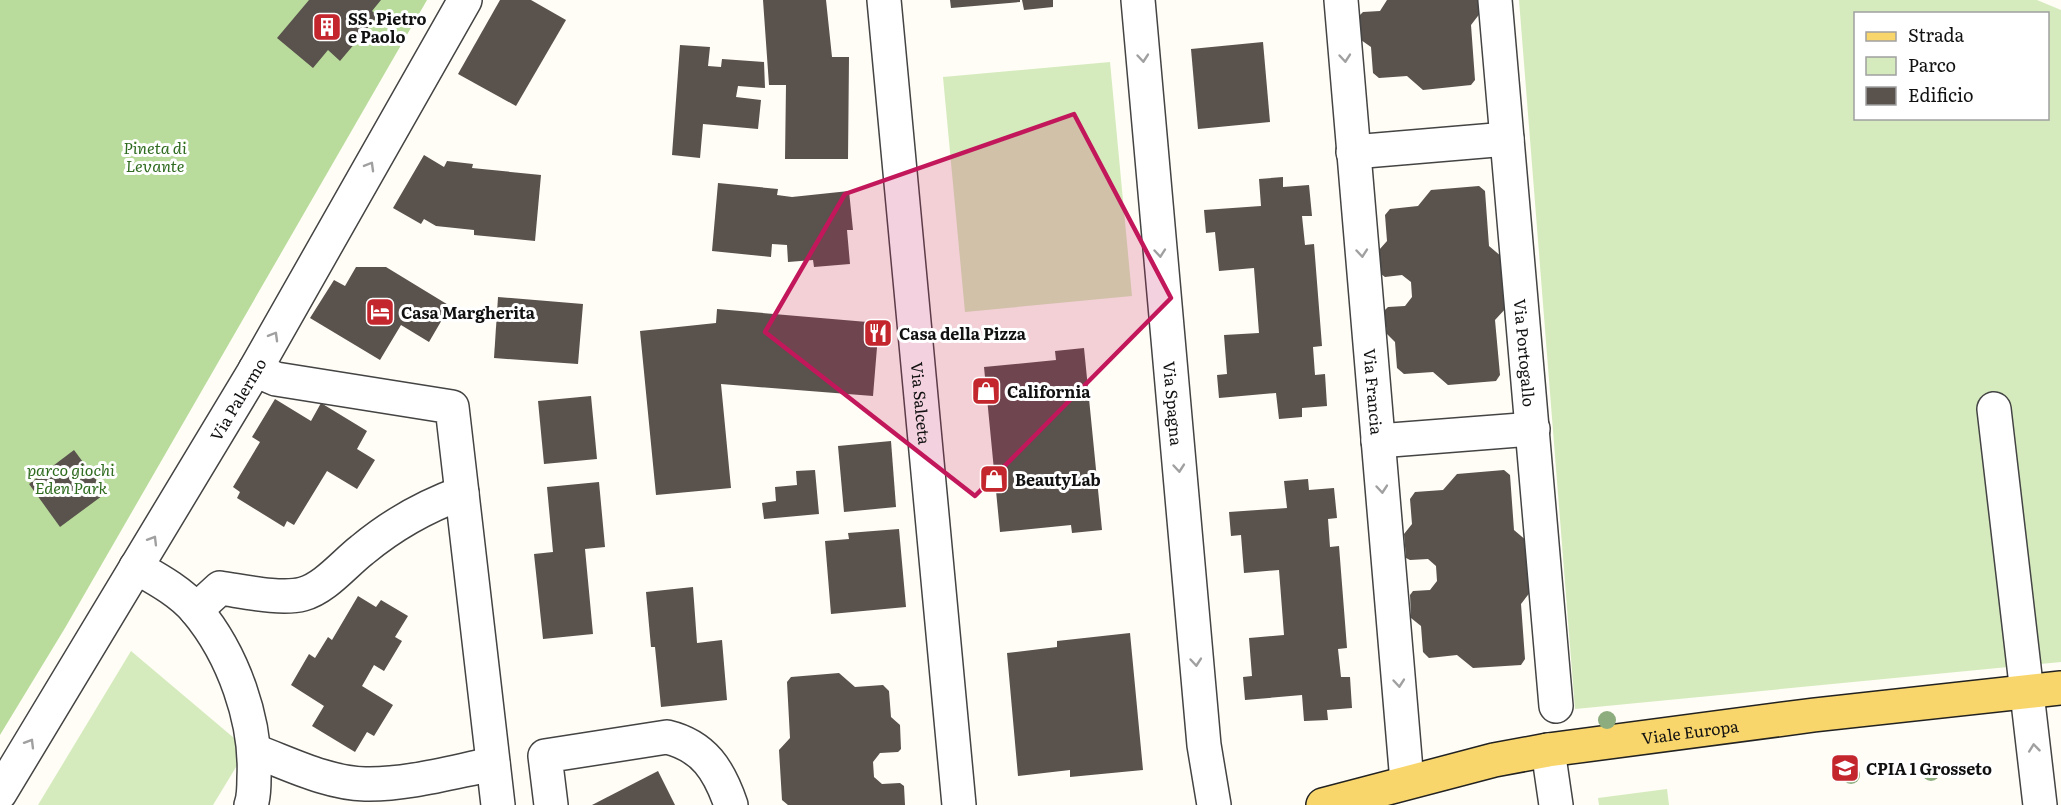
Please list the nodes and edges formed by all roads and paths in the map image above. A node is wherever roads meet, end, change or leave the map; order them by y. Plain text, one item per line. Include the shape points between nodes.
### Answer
1 (465, 0) edge
2 (884, 0) edge
3 (1138, 0) edge
4 (1341, 0) edge
5 (1495, 0) edge
6 (1507, 140) junction
7 (1353, 152) junction
8 (255, 369) junction
9 (1994, 409) dead end
10 (1533, 429) junction
11 (1378, 441) junction
12 (462, 493) junction
13 (136, 567) junction
14 (196, 610) junction
15 (2061, 688) edge
16 (2029, 691) junction
17 (1556, 706) dead end
18 (1548, 750) junction
19 (255, 751) junction
20 (493, 764) junction
21 (1407, 782) junction
22 (325, 792) edge
23 (0, 793) edge
24 (251, 805) edge
25 (498, 805) edge
26 (551, 805) edge
27 (731, 805) edge
28 (960, 805) edge
29 (1214, 805) edge
30 (1323, 805) edge
31 (1556, 805) edge
32 (2040, 805) edge

8 -> 1 street, Via Palermo
2 - 28 street, Via Salceta
3 -> 29 street, Via Spagna via 1204,745
4 -> 7 street, Via Francia
5 - 6 street, Via Portogallo
6 - 7 street
6 - 10 street, Via Portogallo
7 -> 11 street, Via Francia
8 - 12 street via 276,379 452,407
13 -> 8 street, Via Palermo
9 - 16 street
10 - 11 street
10 - 17 street, Via Portogallo
11 -> 21 street, Via Francia
12 - 14 street via 425,506 363,548 326,581 302,594 220,588
12 - 20 street
13 - 14 street
23 -> 13 street, Via Palermo
14 - 19 street via 224,654 244,698
15 - 16 main road, Viale Europa
16 - 18 main road, Viale Europa
32 -> 16 street
18 - 21 main road, Viale Europa
18 - 31 street
19 - 22 street
19 - 24 street
20 - 22 street
20 - 25 street
21 - 30 main road, Viale Europa
26 - 27 street via 545,756 667,737 685,741 706,755

